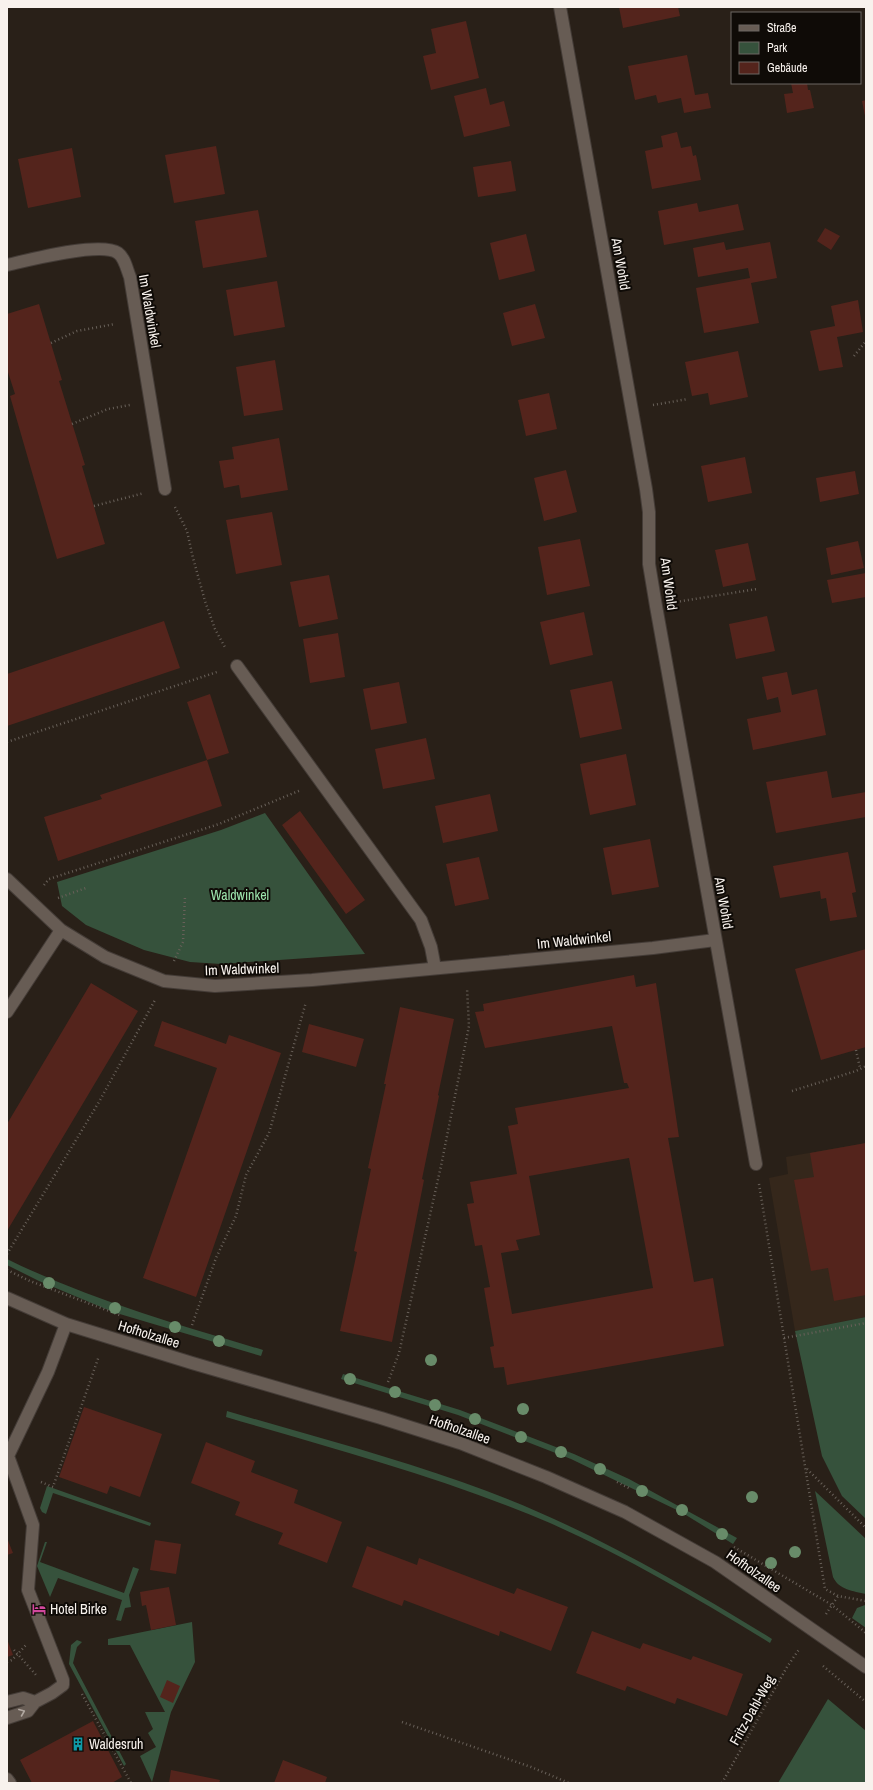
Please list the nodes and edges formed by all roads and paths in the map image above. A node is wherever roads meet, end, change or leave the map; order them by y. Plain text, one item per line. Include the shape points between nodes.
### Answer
1 (560, 7) edge
2 (7, 265) edge
3 (137, 319) junction
4 (866, 341) edge
5 (51, 343) dead end
6 (854, 356) dead end
7 (688, 399) dead end
8 (150, 401) junction
9 (631, 408) junction
10 (72, 424) dead end
11 (164, 488) junction
12 (94, 506) dead end
13 (757, 589) dead end
14 (656, 606) junction
15 (215, 629) dead end
16 (237, 666) joint
17 (7, 742) edge
18 (320, 782) junction
19 (7, 879) edge
20 (86, 888) dead end
21 (185, 896) dead end
22 (35, 904) junction
23 (61, 930) junction
24 (715, 940) junction
25 (464, 965) junction
26 (435, 968) junction
27 (312, 980) junction
28 (164, 981) junction
29 (7, 1012) edge
30 (856, 1050) dead end
31 (866, 1066) edge
32 (860, 1068) junction
33 (792, 1091) dead end
34 (756, 1164) joint
35 (7, 1254) edge
36 (7, 1298) edge
37 (866, 1323) edge
38 (66, 1324) junction
39 (192, 1325) dead end
40 (102, 1336) junction
41 (784, 1338) junction
42 (388, 1382) dead end
43 (806, 1469) junction
44 (15, 1473) junction
45 (866, 1528) edge
46 (838, 1596) junction
47 (866, 1601) edge
48 (866, 1633) edge
49 (14, 1650) dead end
50 (805, 1651) dead end
51 (820, 1663) dead end
52 (866, 1667) edge
53 (63, 1685) junction
54 (7, 1702) edge
55 (35, 1702) junction
56 (866, 1702) edge
57 (7, 1718) edge
58 (402, 1722) dead end
59 (7, 1779) edge
60 (10, 1783) edge
61 (131, 1783) edge
62 (569, 1783) edge
63 (722, 1783) edge

1 - 9 street, Am Wohld
2 - 3 street, Im Waldwinkel via 92,248 119,253 130,278
3 - 5 path via 77,331
3 - 8 street, Im Waldwinkel
4 - 6 path
7 - 9 path
8 - 10 path via 108,409
8 - 11 street, Im Waldwinkel
9 - 14 street, Am Wohld via 649,512 649,564
11 - 12 path
11 - 15 path via 187,531
13 - 14 path
14 - 24 street, Am Wohld
16 - 17 path via 200,676
16 - 18 street
18 - 22 path via 218,824 49,879
18 - 26 street via 421,920 432,946
19 - 22 street, Im Waldwinkel
20 - 22 path
21 - 28 path via 183,942
22 - 23 street, Im Waldwinkel
23 - 28 street, Im Waldwinkel via 105,957
23 - 29 street
24 - 25 street, Im Waldwinkel
24 - 34 street, Am Wohld
25 - 26 street, Im Waldwinkel
25 - 42 path via 469,1026 436,1190 399,1353
26 - 27 street, Im Waldwinkel
27 - 28 street, Im Waldwinkel via 215,986
27 - 39 path via 269,1133 246,1175 236,1216 216,1258
28 - 35 path via 99,1102
30 - 32 path
31 - 32 path
32 - 33 path
34 - 41 path
36 - 38 street, Hofholzallee
37 - 41 path
38 - 40 street, Hofholzallee
38 - 44 street via 48,1372 8,1456
40 - 44 path via 92,1377 53,1487
40 - 52 street, Hofholzallee via 460,1443 546,1477 625,1512 715,1562
41 - 43 path
43 - 45 path
43 - 46 path via 825,1589
44 - 53 street via 33,1524 28,1590
46 - 47 path
46 - 48 path via 832,1604
49 - 53 path via 39,1678
50 - 63 path, Fritz-Dahl-Weg via 801,1647 787,1667
51 - 56 path
53 - 55 street
53 - 61 path via 80,1690
54 - 55 street via 23,1698
57 -> 55 street via 28,1711
58 - 62 path via 532,1767
59 - 60 street

